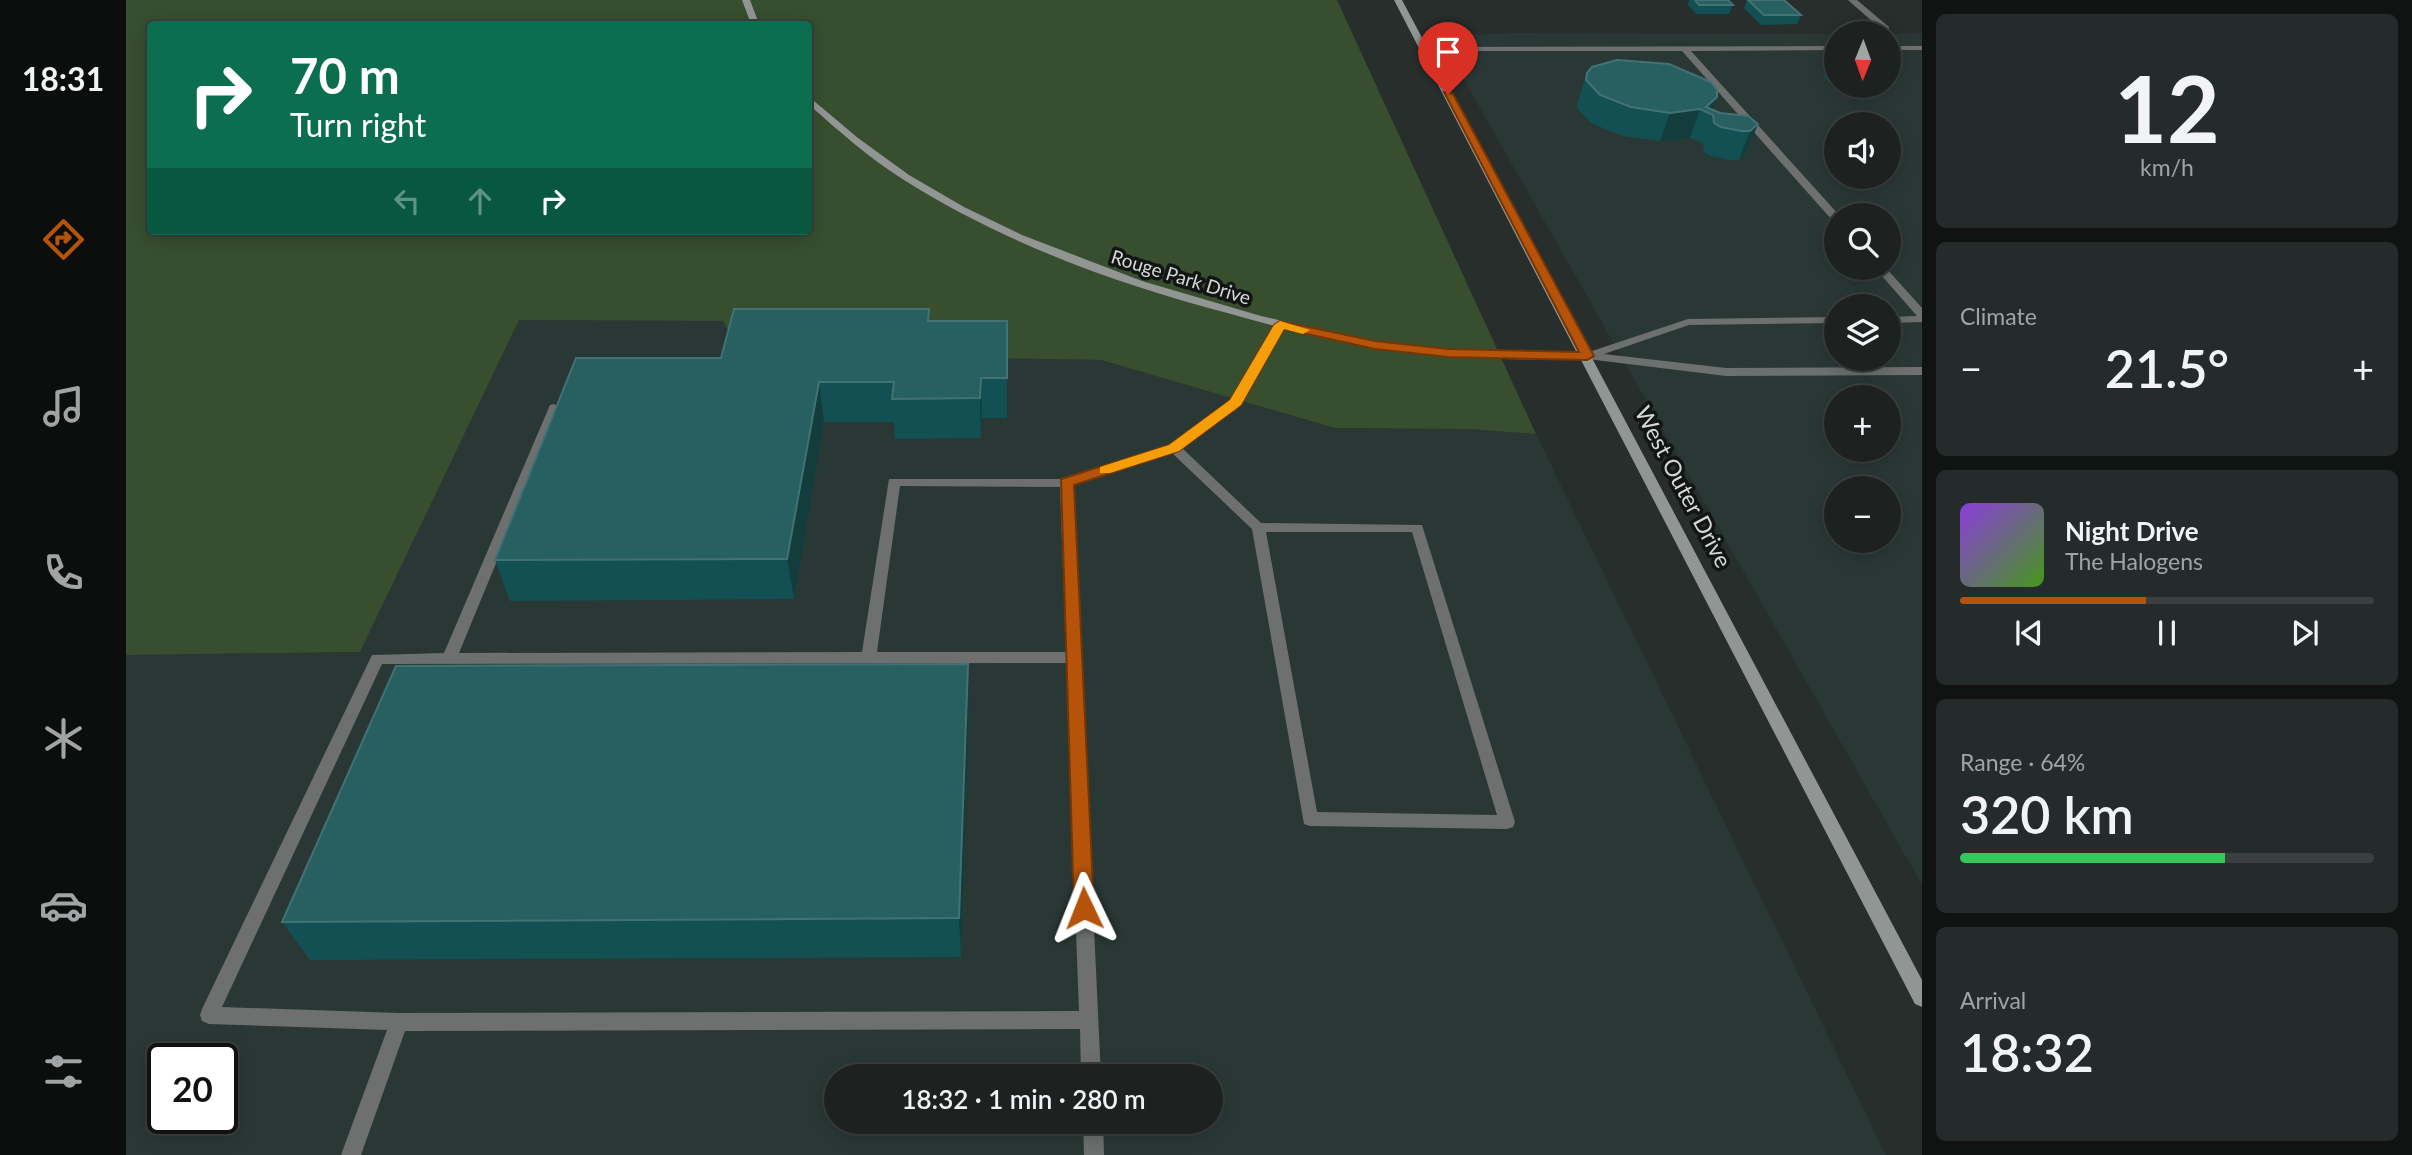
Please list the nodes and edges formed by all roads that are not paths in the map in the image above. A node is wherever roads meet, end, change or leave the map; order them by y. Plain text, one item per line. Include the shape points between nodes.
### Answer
1 (746, 0) edge
2 (1398, 0) edge
3 (1852, 0) edge
4 (754, 21) edge
5 (1877, 21) edge
6 (1824, 48) edge
7 (1901, 48) edge
8 (1922, 48) edge
9 (1424, 49) junction
10 (1685, 49) junction
11 (812, 102) edge
12 (1824, 205) edge
13 (1890, 280) edge
14 (1922, 317) edge
15 (1901, 319) edge
16 (1824, 320) edge
17 (1280, 325) junction
18 (1587, 356) junction
19 (1922, 371) edge
20 (554, 408) edge
21 (1174, 448) junction
22 (1066, 483) junction
23 (1258, 527) junction
24 (869, 657) junction
25 (1074, 657) junction
26 (449, 659) junction
27 (1922, 998) edge
28 (1089, 1020) junction
29 (399, 1022) junction
30 (1091, 1064) edge
31 (1093, 1134) edge
32 (351, 1155) edge
33 (1094, 1155) edge

1 - 4 main road
2 - 9 main road, West Outer Drive
3 - 5 street
6 - 10 street
7 - 8 street
9 - 10 street
9 - 18 main road, West Outer Drive
10 - 12 street
11 - 17 main road, Rouge Park Drive via 892,166 998,227 1134,282
13 - 14 street
14 - 15 street
16 - 18 street via 1688,321
17 - 18 main road, Rouge Park Drive via 1375,345 1448,353
17 - 21 street via 1236,402
18 - 19 street via 1726,372
18 - 27 main road, West Outer Drive
20 - 26 street
21 - 22 street
21 - 23 street
22 - 24 street via 894,482
22 - 25 street
23 - 23 street via 1417,528 1507,822 1310,819
24 - 25 street
24 - 26 street
25 - 28 street
26 - 29 street via 377,659 209,1015
28 - 29 street
28 - 30 street
29 - 32 street
31 - 33 street

